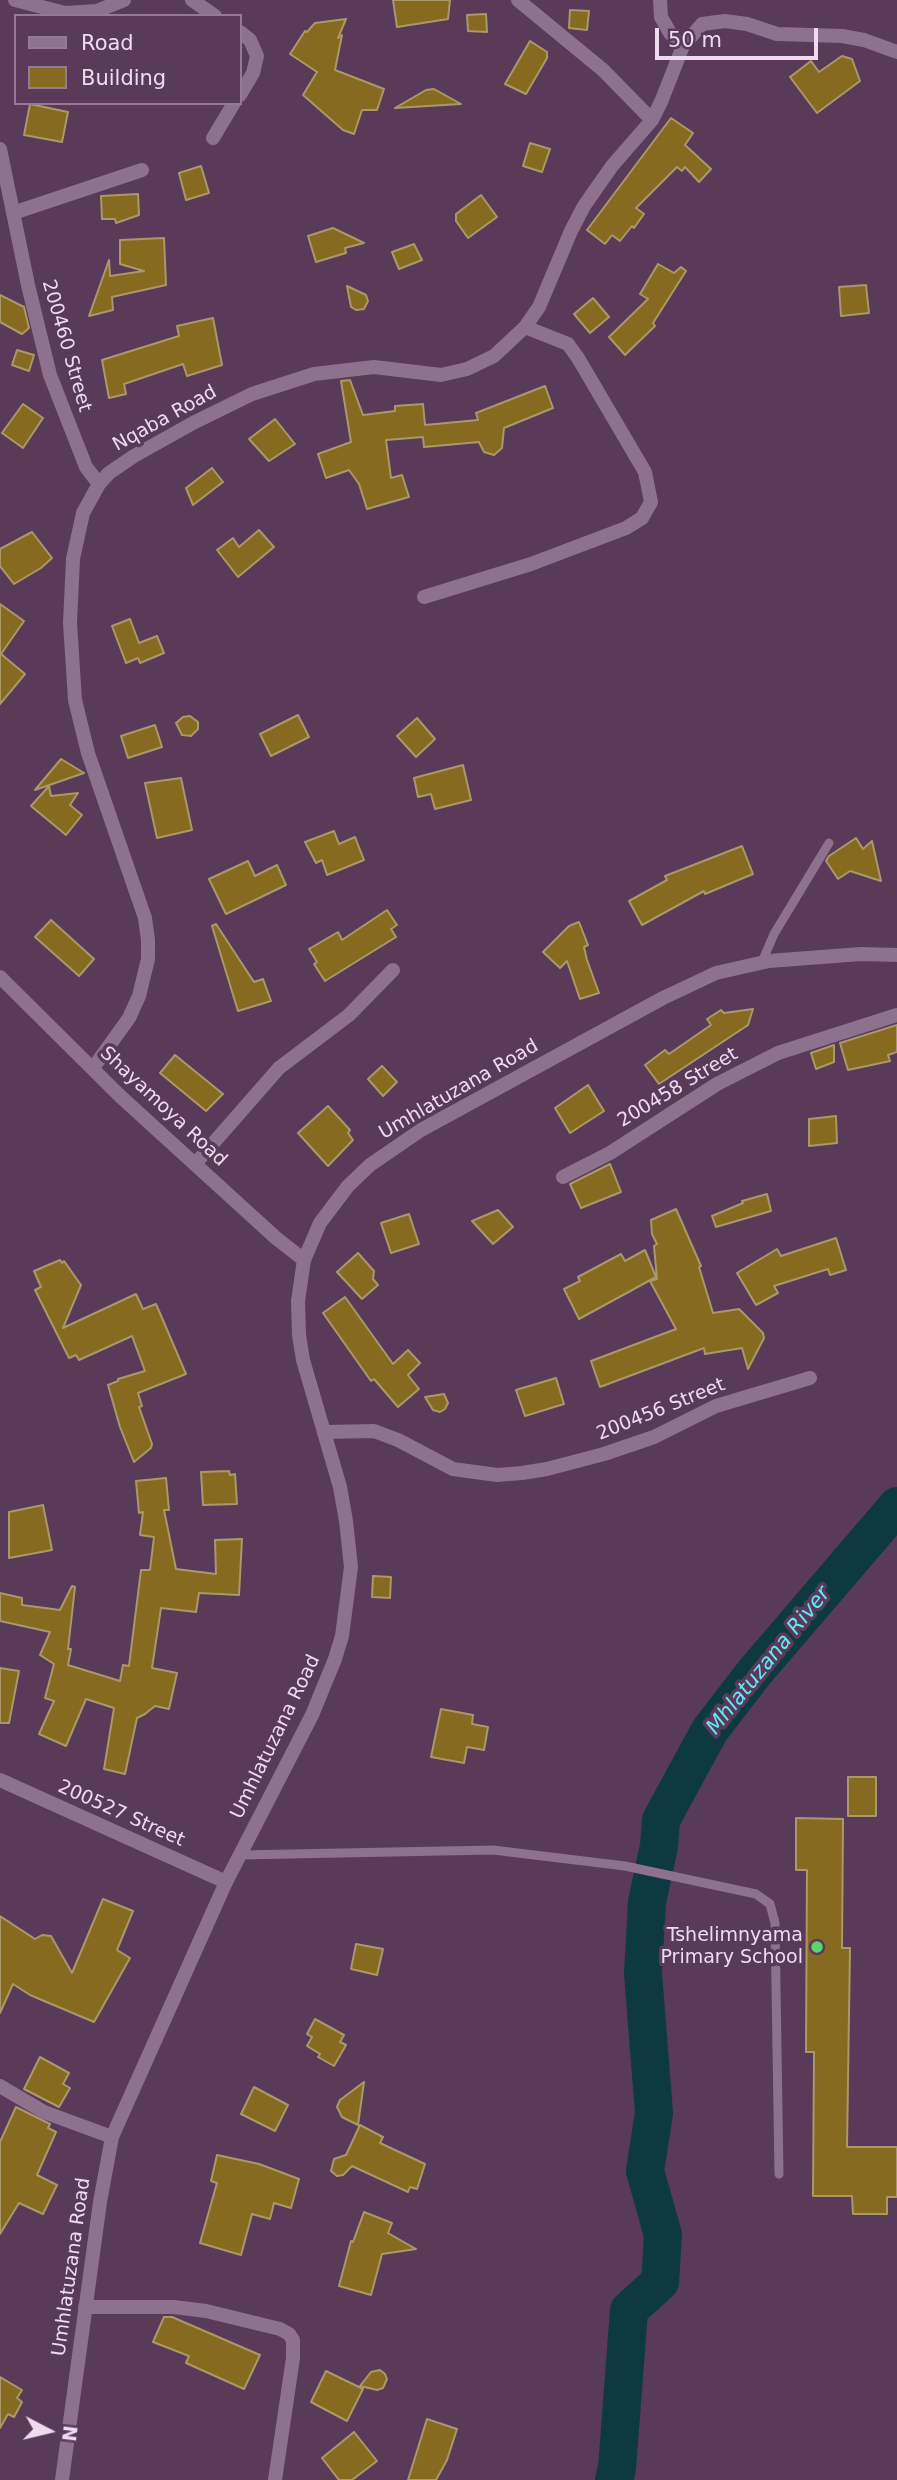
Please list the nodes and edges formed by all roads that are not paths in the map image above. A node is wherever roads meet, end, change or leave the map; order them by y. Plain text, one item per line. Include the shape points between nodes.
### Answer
1 (15, 0) edge
2 (124, 0) edge
3 (192, 0) edge
4 (518, 0) edge
5 (660, 0) edge
6 (212, 14) edge
7 (242, 34) edge
8 (683, 46) junction
9 (897, 51) edge
10 (242, 92) edge
11 (233, 105) edge
12 (652, 120) junction
13 (213, 138) dead end
14 (0, 149) edge
15 (142, 170) dead end
16 (13, 213) junction
17 (525, 327) junction
18 (99, 484) junction
19 (424, 597) dead end
20 (829, 843) dead end
21 (897, 955) edge
22 (762, 962) junction
23 (393, 970) dead end
24 (0, 977) edge
25 (897, 1015) edge
26 (93, 1068) junction
27 (195, 1164) junction
28 (563, 1177) dead end
29 (304, 1260) junction
30 (810, 1378) dead end
31 (324, 1432) junction
32 (0, 1780) edge
33 (240, 1855) junction
34 (226, 1882) junction
35 (0, 2087) edge
36 (112, 2137) junction
37 (779, 2174) dead end
38 (85, 2306) junction
39 (62, 2480) edge
40 (275, 2480) edge

1 - 2 street via 65,13 97,10
3 - 6 street
4 - 12 street via 603,70
5 - 8 street via 661,17
7 - 10 street via 257,56
8 - 9 street, Nqaba Road via 702,24 725,21 777,34 842,36
8 - 12 street, Nqaba Road
11 - 13 street
12 - 17 street, Nqaba Road via 584,206 548,290
14 - 16 street, 200460 Street
15 - 16 street
16 - 18 street, 200460 Street via 50,375 86,467
17 - 18 street, Nqaba Road via 494,356 467,369 441,375 374,367 325,372 252,394 157,442
17 - 19 street via 568,344 645,472 651,502 642,519 626,528
18 - 26 street, Nqaba Road via 83,513 73,559 70,623 75,700 149,940 148,959 130,1017
20 - 22 lane
21 - 22 street, Umhlatuzana Road
22 - 29 street, Umhlatuzana Road via 716,973 663,998 421,1130 348,1186 320,1223
23 - 27 street via 349,1016 279,1068
24 - 26 street, Shayamoya Road
25 - 28 street, 200458 Street via 778,1053 717,1084 610,1153
26 - 27 street, Shayamoya Road
27 - 29 street, Shayamoya Road
29 - 31 street, Umhlatuzana Road via 299,1335
30 - 31 street, 200456 Street via 716,1406 654,1437 604,1454 522,1473 453,1469 374,1431
31 - 33 street, Umhlatuzana Road via 340,1487 351,1567 342,1636 312,1715
32 - 34 street, 200527 Street
33 - 34 street, Umhlatuzana Road
33 - 37 lane via 493,1850 625,1866 756,1894 770,1904 774,1915
34 - 36 street, Umhlatuzana Road
35 - 36 street via 44,2112
36 - 38 street, Umhlatuzana Road
38 - 39 street, Umhlatuzana Road
38 - 40 street via 206,2311 289,2334 293,2340 291,2371

